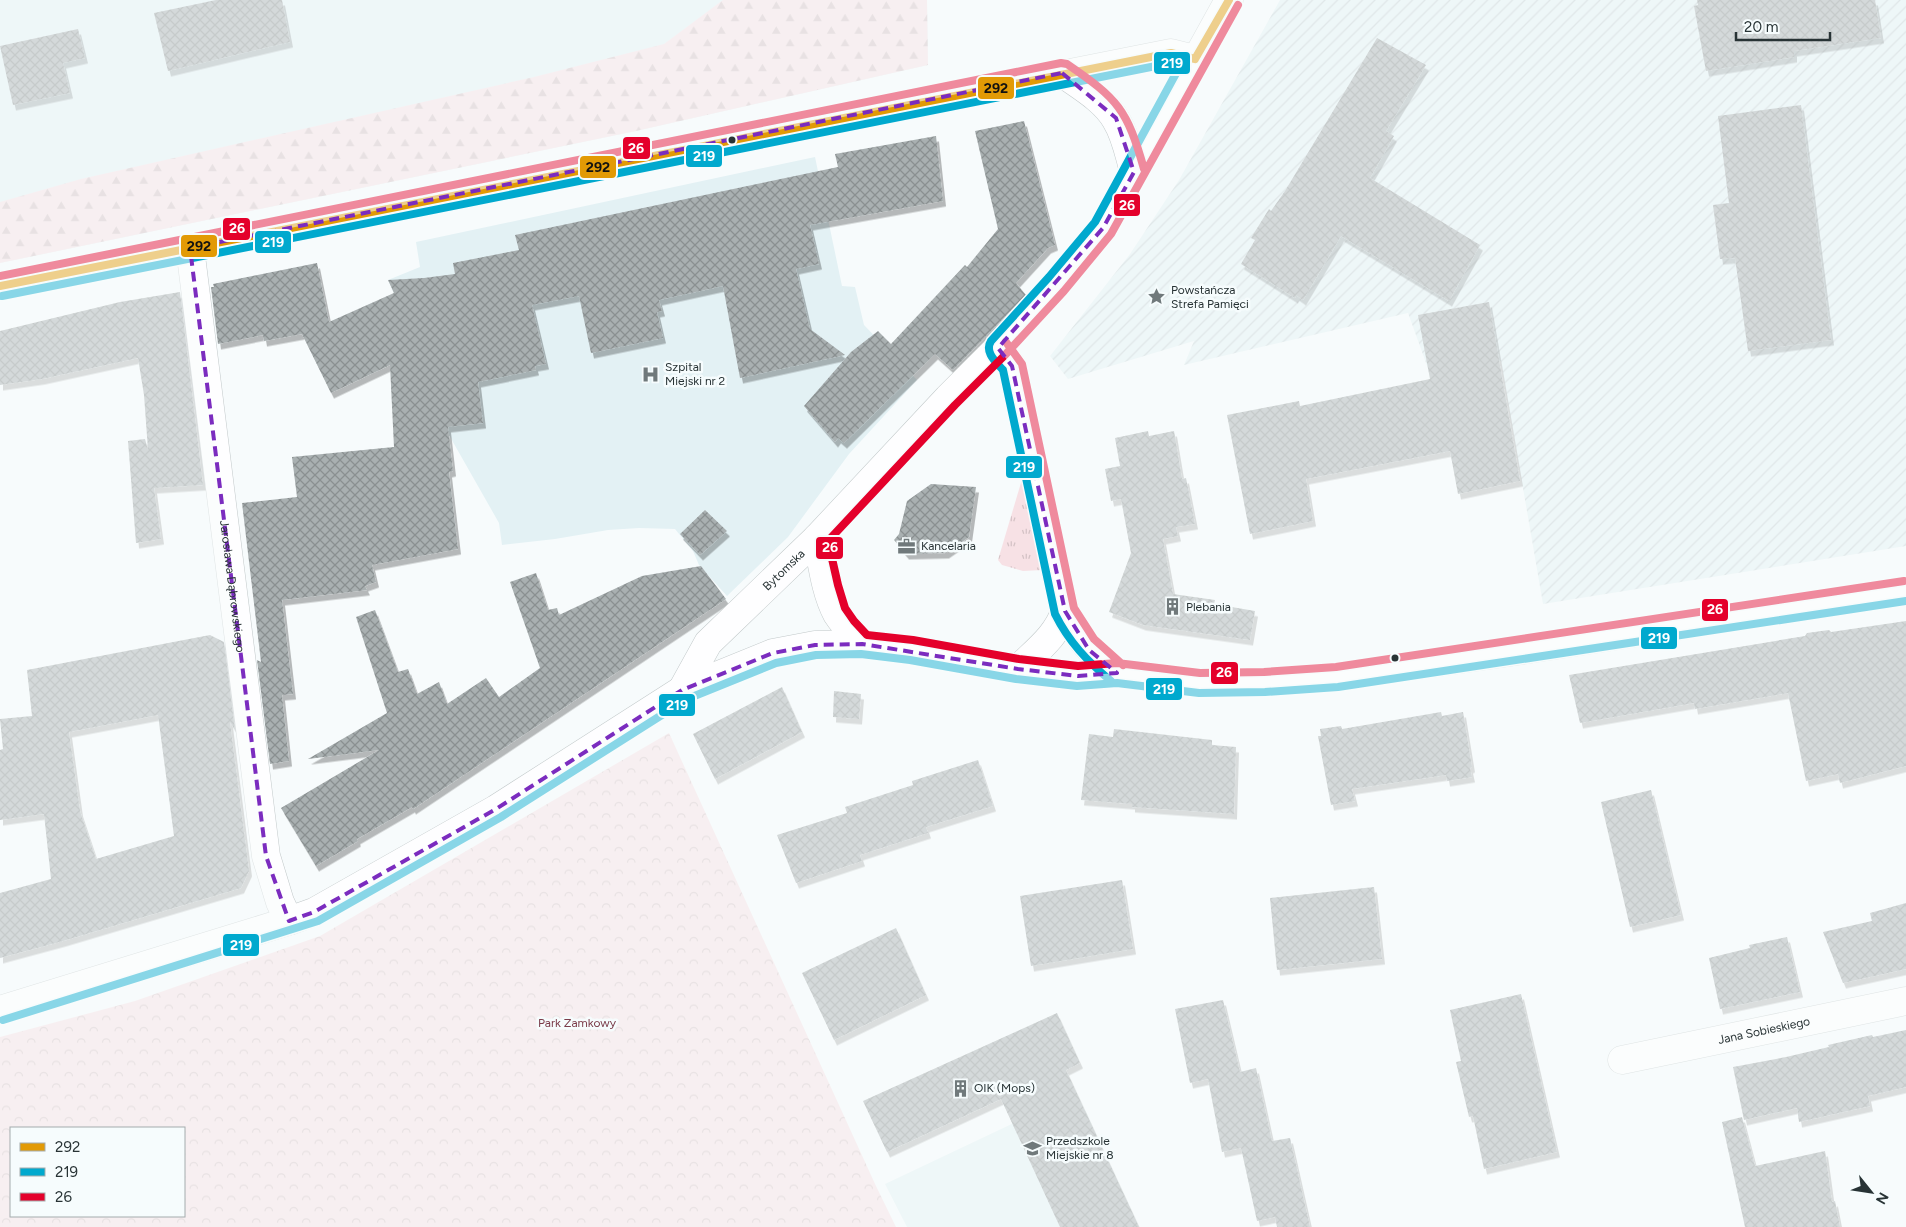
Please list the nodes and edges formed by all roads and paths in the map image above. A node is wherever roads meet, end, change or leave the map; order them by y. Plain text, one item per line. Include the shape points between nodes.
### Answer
1 (1229, 0) edge
2 (1195, 59) junction
3 (1062, 74) junction
4 (1134, 172) junction
5 (190, 248) junction
6 (0, 286) edge
7 (998, 348) junction
8 (817, 538) junction
9 (1906, 591) edge
10 (1065, 611) junction
11 (862, 644) junction
12 (1018, 669) junction
13 (1116, 673) junction
14 (682, 690) junction
15 (289, 921) junction
16 (1906, 1001) edge
17 (0, 1010) edge
18 (1622, 1060) dead end

1 - 2 street, Bytomska
2 - 3 street via 1171,53
2 - 4 street, Bytomska
3 - 4 street via 1101,102 1116,118
3 - 5 street
4 - 7 street, Bytomska via 1103,228
5 - 6 street
5 - 15 street, Jarosława Dąbrowskiego via 266,856
7 - 8 street, Bytomska
7 - 10 street via 1012,366
8 - 11 street via 836,612
8 - 14 street, Bytomska via 708,643
9 - 13 street, Bytomska via 1336,677 1199,683
10 - 12 street via 1061,625 1052,637
10 - 13 street via 1084,644
11 - 12 street, Bytomska
11 - 14 street, Bytomska via 815,645 773,653
12 - 13 street, Bytomska via 1078,676
14 - 15 street, Bytomska via 496,809 314,912
15 - 17 street, Bytomska
16 - 18 street, Jana Sobieskiego

